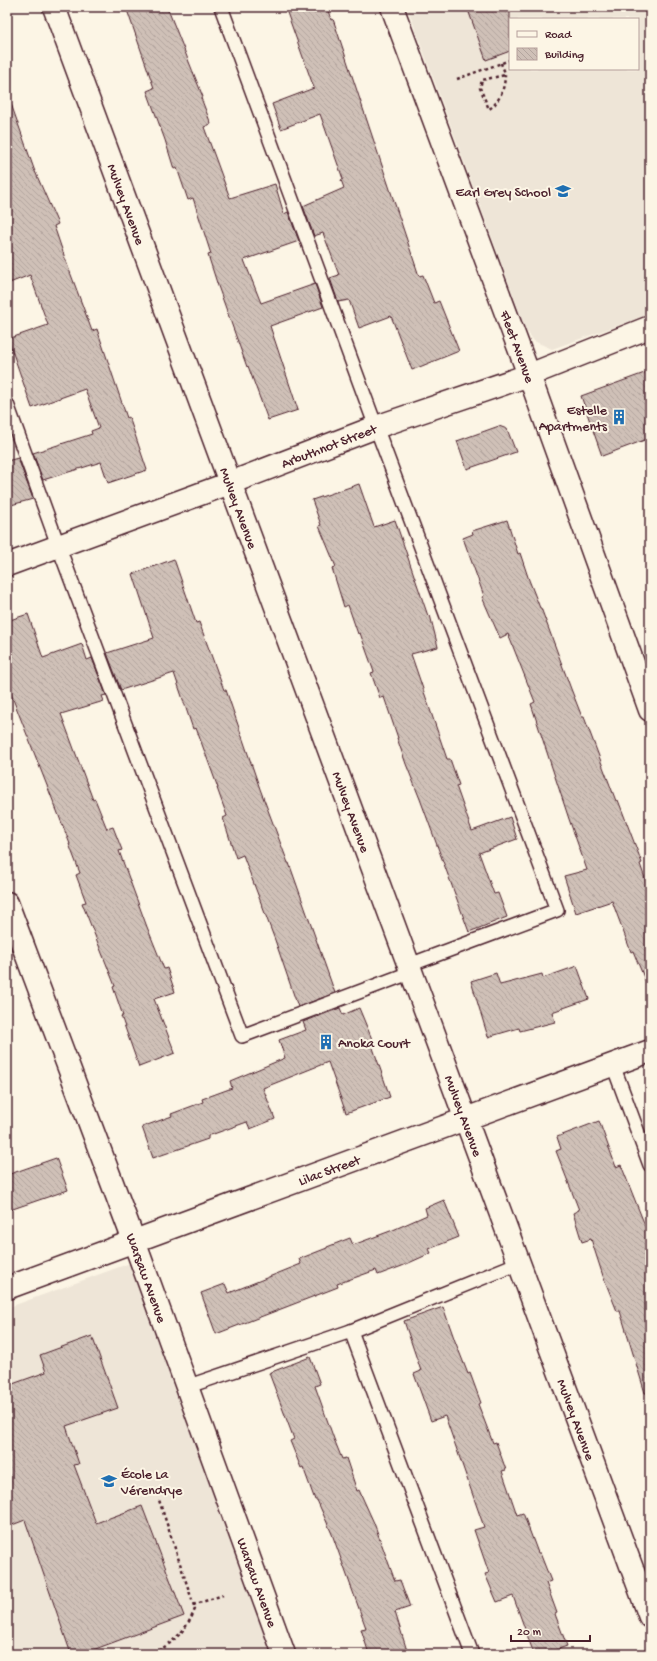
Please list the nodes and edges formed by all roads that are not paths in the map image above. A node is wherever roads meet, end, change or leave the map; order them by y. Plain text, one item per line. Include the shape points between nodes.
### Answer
1 (54, 7) edge
2 (221, 7) edge
3 (392, 7) edge
4 (650, 327) edge
5 (529, 375) junction
6 (7, 404) edge
7 (376, 427) junction
8 (230, 484) junction
9 (58, 545) junction
10 (7, 565) edge
11 (650, 710) edge
12 (7, 903) edge
13 (410, 969) junction
14 (650, 1051) edge
15 (613, 1065) junction
16 (466, 1120) junction
17 (650, 1165) edge
18 (134, 1241) junction
19 (519, 1262) junction
20 (7, 1288) edge
21 (351, 1331) junction
22 (186, 1387) junction
23 (650, 1617) edge
24 (284, 1654) edge
25 (472, 1654) edge

1 - 8 street, Mulvey Avenue
2 - 7 lane
3 - 5 street, Fleet Avenue
4 - 5 street, Arbuthnot Street
5 - 7 street, Arbuthnot Street
5 - 11 street, Fleet Avenue
6 - 9 lane
7 - 8 street, Arbuthnot Street
7 - 13 lane via 557,910
8 - 9 street, Arbuthnot Street
8 - 13 street, Mulvey Avenue
9 - 10 street, Arbuthnot Street
9 - 13 lane via 242,1036
12 - 18 street, Warsaw Avenue
13 - 16 street, Mulvey Avenue
14 - 15 street, Lilac Street
15 - 16 street, Lilac Street
15 - 17 lane
16 - 18 street, Lilac Street
16 - 19 street, Mulvey Avenue
18 - 20 street, Lilac Street
18 - 22 street, Warsaw Avenue
19 - 21 lane
19 - 23 street, Mulvey Avenue
21 - 22 lane
21 - 25 lane
22 - 24 street, Warsaw Avenue

